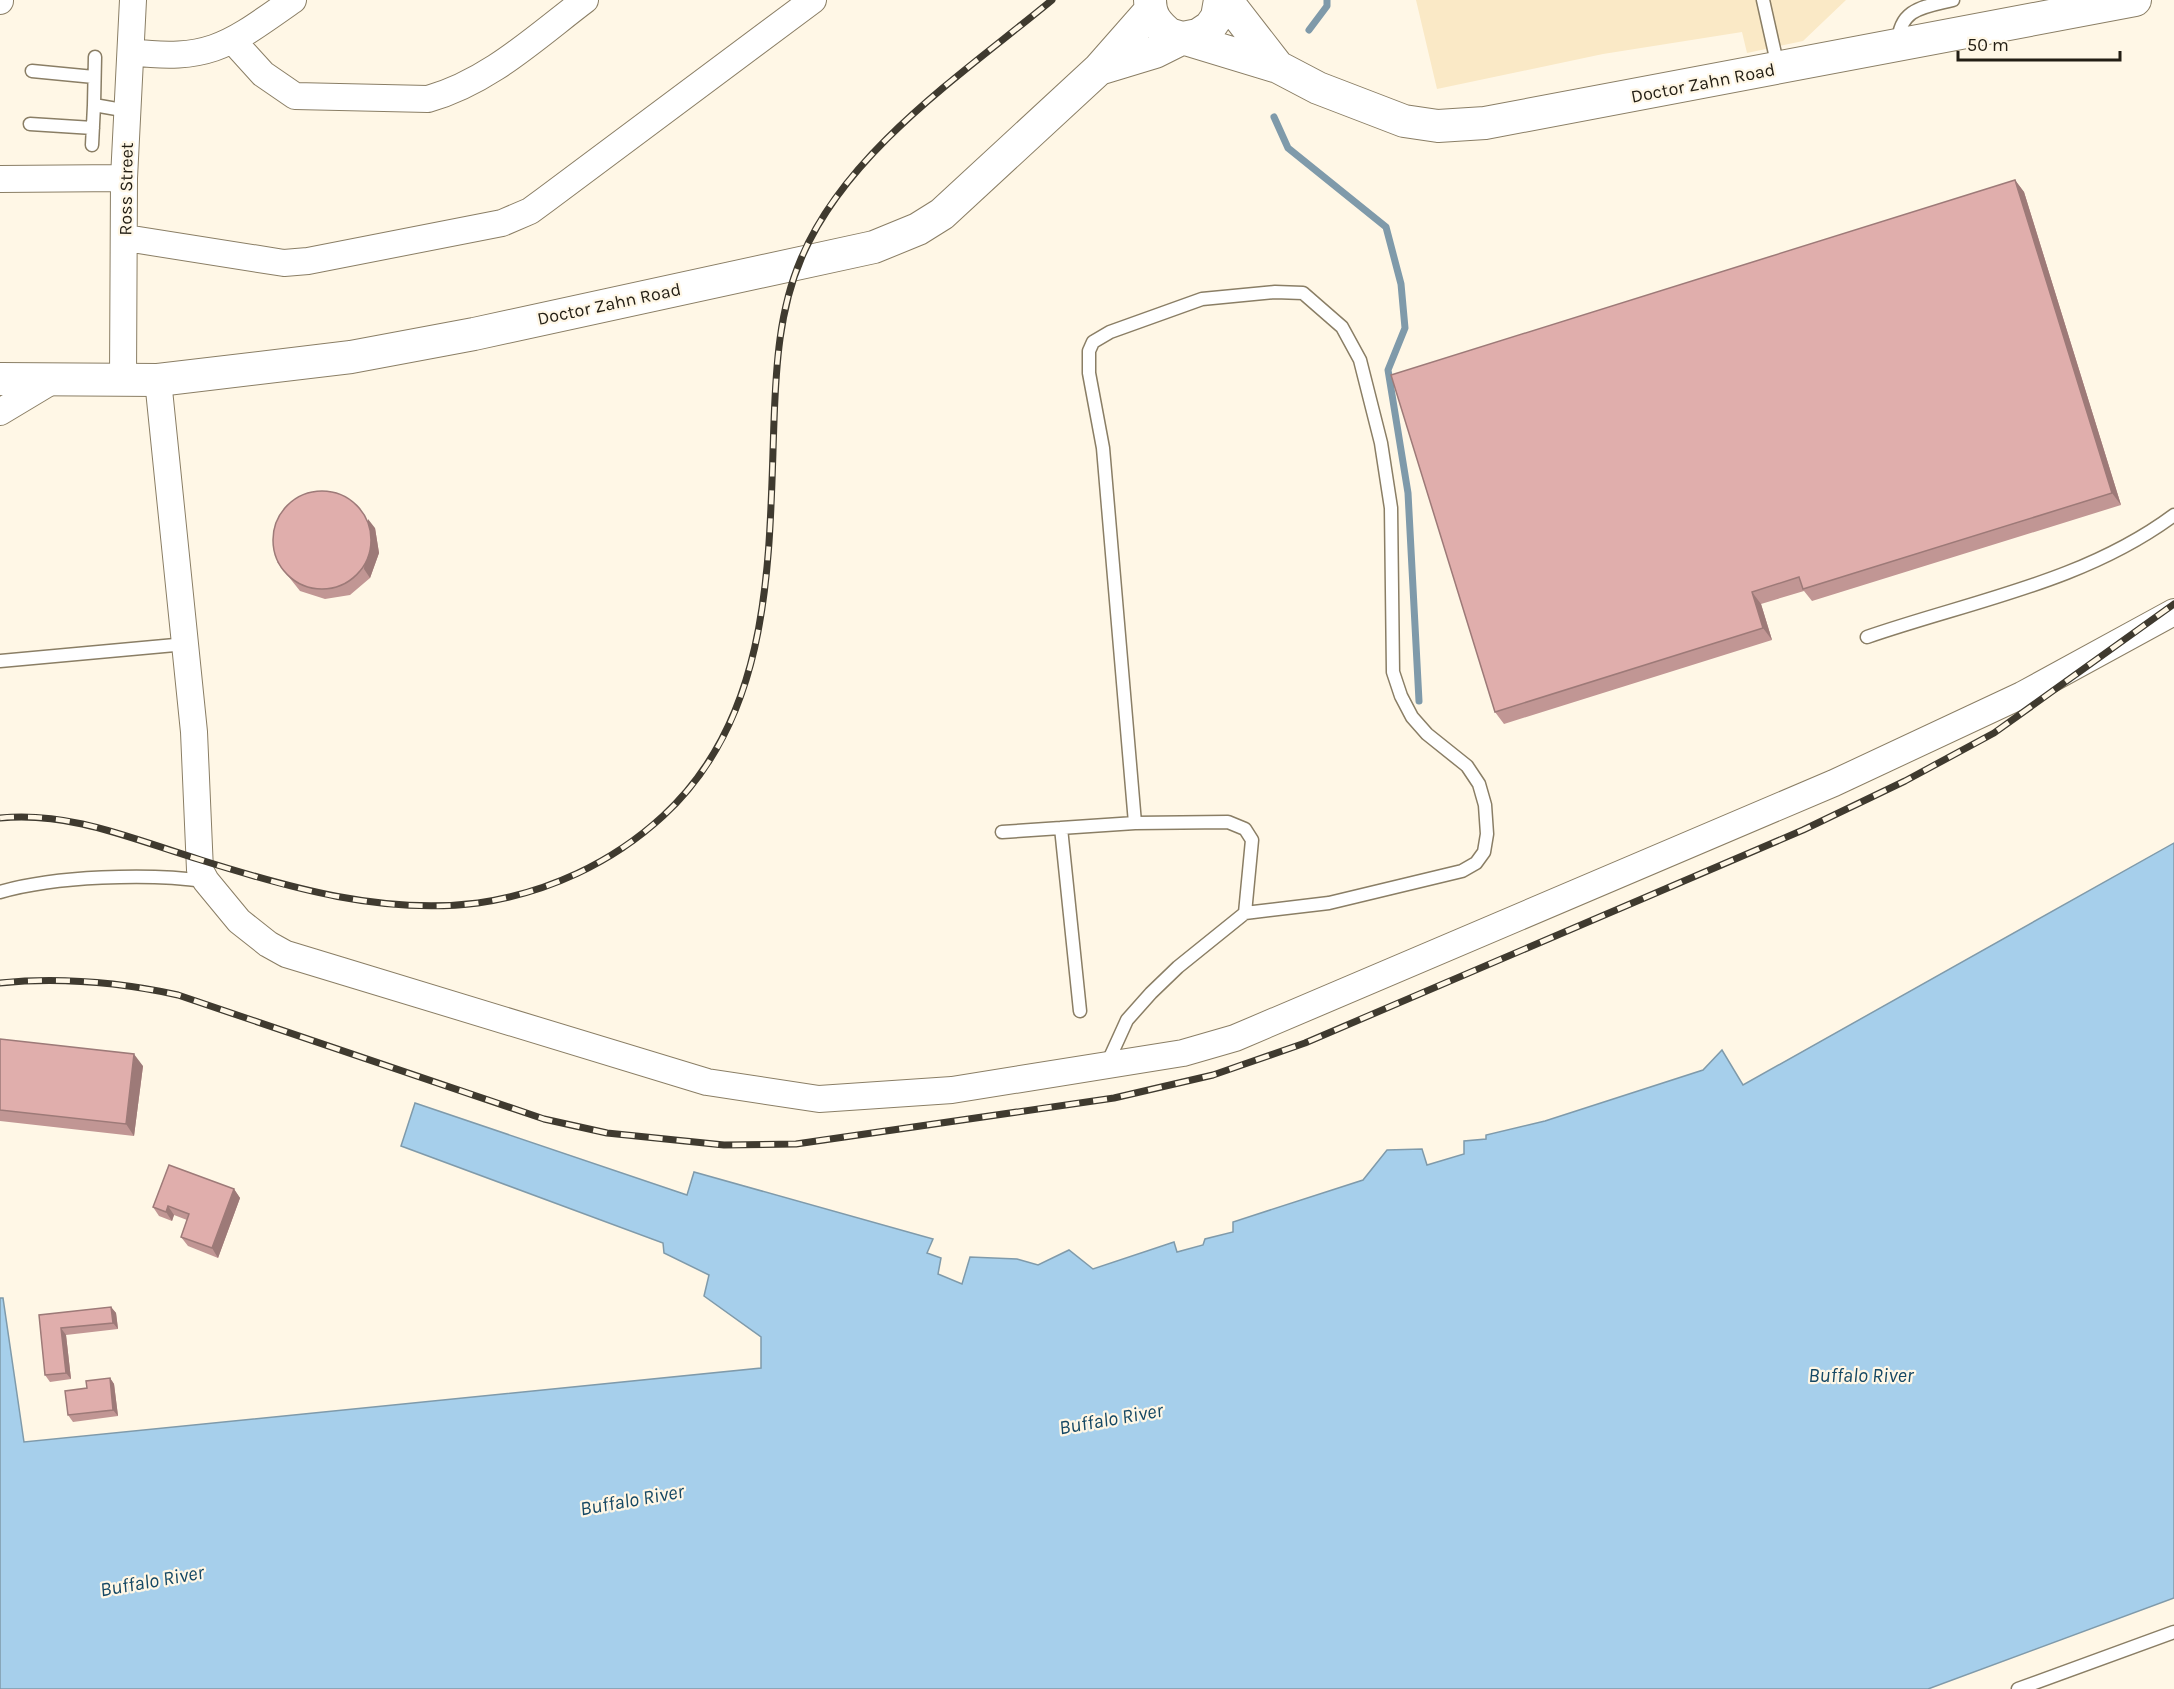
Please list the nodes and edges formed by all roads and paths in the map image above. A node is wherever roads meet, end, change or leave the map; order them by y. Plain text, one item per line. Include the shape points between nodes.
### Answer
1 (133, 0) edge
2 (293, 0) edge
3 (585, 0) edge
4 (813, 0) edge
5 (1220, 0) edge
6 (1226, 0) edge
7 (1763, 0) edge
8 (1953, 0) edge
9 (2136, 0) edge
10 (1150, 5) edge
11 (2059, 8) edge
12 (1183, 38) junction
13 (234, 42) junction
14 (1898, 46) junction
15 (131, 52) junction
16 (95, 57) dead end
17 (1278, 67) junction
18 (1099, 69) junction
19 (1778, 69) junction
20 (32, 70) dead end
21 (94, 77) junction
22 (94, 105) junction
23 (128, 111) junction
24 (30, 124) dead end
25 (93, 128) junction
26 (92, 145) dead end
27 (124, 178) junction
28 (0, 179) edge
29 (126, 238) junction
30 (0, 379) edge
31 (55, 379) junction
32 (123, 379) junction
33 (158, 380) junction
34 (0, 412) edge
35 (2174, 515) edge
36 (2174, 612) edge
37 (1867, 637) dead end
38 (186, 644) junction
39 (0, 661) edge
40 (1135, 823) junction
41 (1061, 828) junction
42 (1002, 832) dead end
43 (206, 881) junction
44 (0, 892) edge
45 (1245, 914) junction
46 (1080, 1011) dead end
47 (1107, 1064) junction
48 (2174, 1632) edge
49 (2018, 1689) edge

1 - 15 street, Ross Street
2 - 13 street
3 - 13 street via 483,77 428,99 295,96 263,74
4 - 29 street via 530,212 501,223 284,263
5 - 12 street, Doctor Zahn Road via 1210,27
6 - 17 street, Doctor Zahn Road
7 - 19 lane
8 - 14 lane via 1922,6 1907,16 1899,28
9 - 11 street, Doctor Zahn Road
10 - 12 street, Doctor Zahn Road via 1157,24 1168,34
10 - 18 street, Doctor Zahn Road
11 - 14 street, Doctor Zahn Road
12 - 17 street, Doctor Zahn Road
12 - 18 street, Doctor Zahn Road via 1155,52
13 - 15 street via 189,55
14 - 19 street, Doctor Zahn Road
15 - 23 street, Ross Street
16 - 21 lane
17 - 19 street, Doctor Zahn Road via 1369,109 1404,121 1438,126 1485,123
18 - 33 street, Doctor Zahn Road via 942,214 885,243 474,334 351,357
20 - 21 lane
21 - 22 lane
22 - 23 lane
22 - 25 lane
23 - 27 street, Ross Street
24 - 25 lane
25 - 26 lane
27 - 28 street
27 - 29 street, Ross Street
29 - 32 street, Ross Street
30 - 31 street, Doctor Zahn Road
31 - 32 street, Doctor Zahn Road
31 - 34 street
32 - 33 street, Doctor Zahn Road
33 - 38 street
35 - 37 lane via 2127,546 2080,568
36 - 47 street via 1974,719 1710,837 1235,1038 1183,1053
38 - 39 lane
38 - 43 street via 194,732 198,859
40 - 41 lane
40 - 45 lane via 1228,822 1245,829 1252,840 1252,857
40 - 45 lane via 1105,460 1089,373 1089,351 1093,342 1110,332 1202,299 1303,292 1342,327 1360,360 1382,443 1391,508 1393,672 1412,717 1443,750 1467,766 1479,784 1487,834 1485,852 1462,871 1329,903
41 - 42 lane
41 - 46 lane
43 - 44 lane via 168,876 92,880 42,883
43 - 47 street via 253,933 286,954 707,1082 819,1099 952,1090
45 - 47 lane via 1151,993 1127,1020
48 - 49 lane

